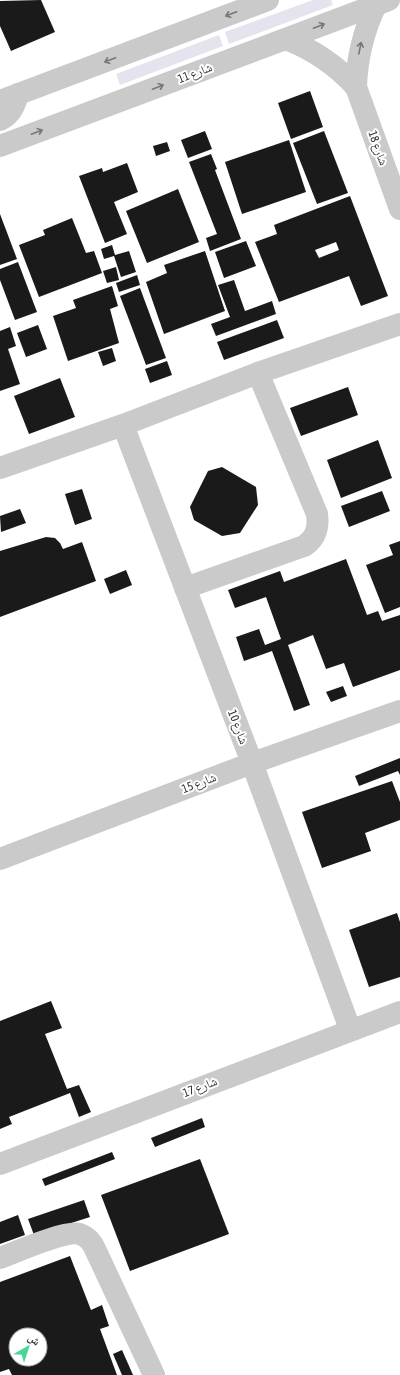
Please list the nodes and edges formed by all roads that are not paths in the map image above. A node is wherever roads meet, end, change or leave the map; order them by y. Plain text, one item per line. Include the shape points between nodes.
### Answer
1 (268, 0) edge
2 (382, 3) edge
3 (286, 39) junction
4 (356, 87) junction
5 (9, 97) edge
6 (0, 120) edge
7 (0, 146) edge
8 (400, 209) edge
9 (400, 324) edge
10 (258, 373) junction
11 (123, 426) junction
12 (0, 468) edge
13 (185, 588) junction
14 (400, 711) edge
15 (252, 763) junction
16 (0, 859) edge
17 (400, 1012) edge
18 (350, 1029) junction
19 (0, 1164) edge
20 (0, 1258) edge
21 (154, 1375) edge

1 -> 5 street
3 -> 2 street, شارع 11
4 -> 2 street, شارع 18 via 360,45 367,24
3 - 4 street, شارع 18 via 324,58
7 -> 3 street, شارع 11
4 - 8 street, شارع 18
5 - 6 street via 15,104
9 - 10 street
10 - 11 street
10 - 13 street via 317,514 317,529 310,542 304,546
11 - 12 street
11 - 13 street, شارع 10
13 - 15 street, شارع 10
14 - 15 street, شارع 15
15 - 16 street, شارع 15
15 - 18 street, شارع 10
17 - 18 street, شارع 17
18 - 19 street, شارع 17
20 - 21 street via 67,1234 80,1234 87,1238 95,1249

